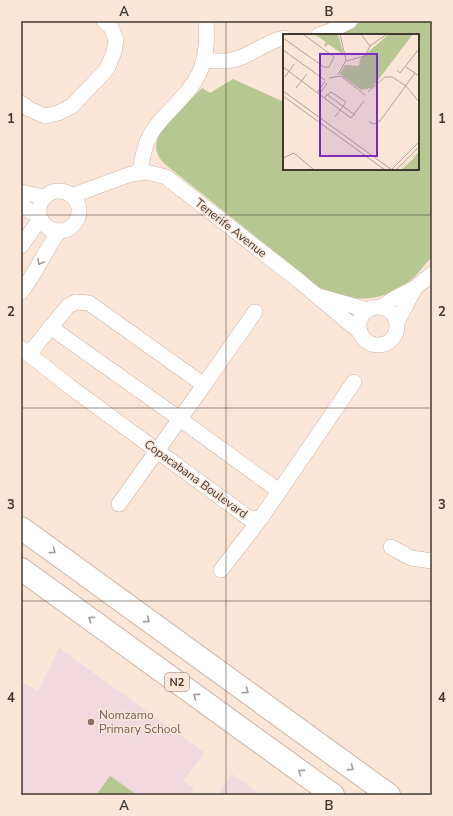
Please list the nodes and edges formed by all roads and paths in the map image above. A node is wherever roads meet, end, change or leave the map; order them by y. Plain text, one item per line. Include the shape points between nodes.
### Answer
1 (104, 21) edge
2 (206, 21) edge
3 (350, 21) edge
4 (321, 34) edge
5 (283, 38) edge
6 (204, 60) junction
7 (21, 103) edge
8 (140, 172) junction
9 (102, 185) junction
10 (21, 192) edge
11 (71, 196) junction
12 (44, 197) junction
13 (21, 205) edge
14 (78, 215) junction
15 (39, 216) junction
16 (59, 231) junction
17 (21, 246) edge
18 (432, 274) edge
19 (415, 288) junction
20 (21, 292) edge
21 (317, 296) junction
22 (375, 308) junction
23 (256, 312) dead end
24 (397, 322) junction
25 (50, 327) junction
26 (360, 332) junction
27 (25, 351) edge
28 (354, 382) dead end
29 (204, 385) junction
30 (180, 419) junction
31 (158, 451) junction
32 (279, 491) junction
33 (119, 504) dead end
34 (261, 518) junction
35 (21, 528) edge
36 (391, 547) dead end
37 (432, 561) edge
38 (21, 569) edge
39 (221, 570) dead end
40 (333, 795) edge
41 (389, 795) edge

1 - 7 street via 111,27 116,40 114,52 106,69 72,106 58,114 44,116
2 - 6 street
3 - 4 street
5 - 6 street via 233,60
6 - 8 street via 185,95 154,129 142,154
8 - 9 street, Tenerife Avenue
8 - 21 street, Tenerife Avenue via 166,177
9 - 11 street, Tenerife Avenue
9 - 14 street, Tenerife Avenue
10 - 12 street
11 - 12 street via 57,192
11 - 14 street via 77,204
12 - 15 street
13 - 15 street
14 - 16 street via 73,225
15 - 16 street via 47,228
15 - 17 street
16 -> 20 street
18 - 19 street
19 - 22 street
19 - 24 street
21 - 22 street, Tenerife Avenue
21 - 26 street, Tenerife Avenue
22 - 24 street via 392,312
22 - 26 street via 362,316
23 - 29 street
24 - 26 street via 397,332 392,340 383,345 369,343
25 - 27 street
25 - 29 street via 68,306 76,302 89,303
25 - 30 street
27 - 31 street, Copacabana Boulevard
28 - 32 street, Copacabana Boulevard
29 - 30 street
30 - 31 street
30 - 32 street
31 - 33 street
31 - 34 street, Copacabana Boulevard via 250,518
32 - 34 street, Copacabana Boulevard
34 - 39 street
35 -> 41 highway
36 - 37 street via 411,558
40 -> 38 highway, N2

